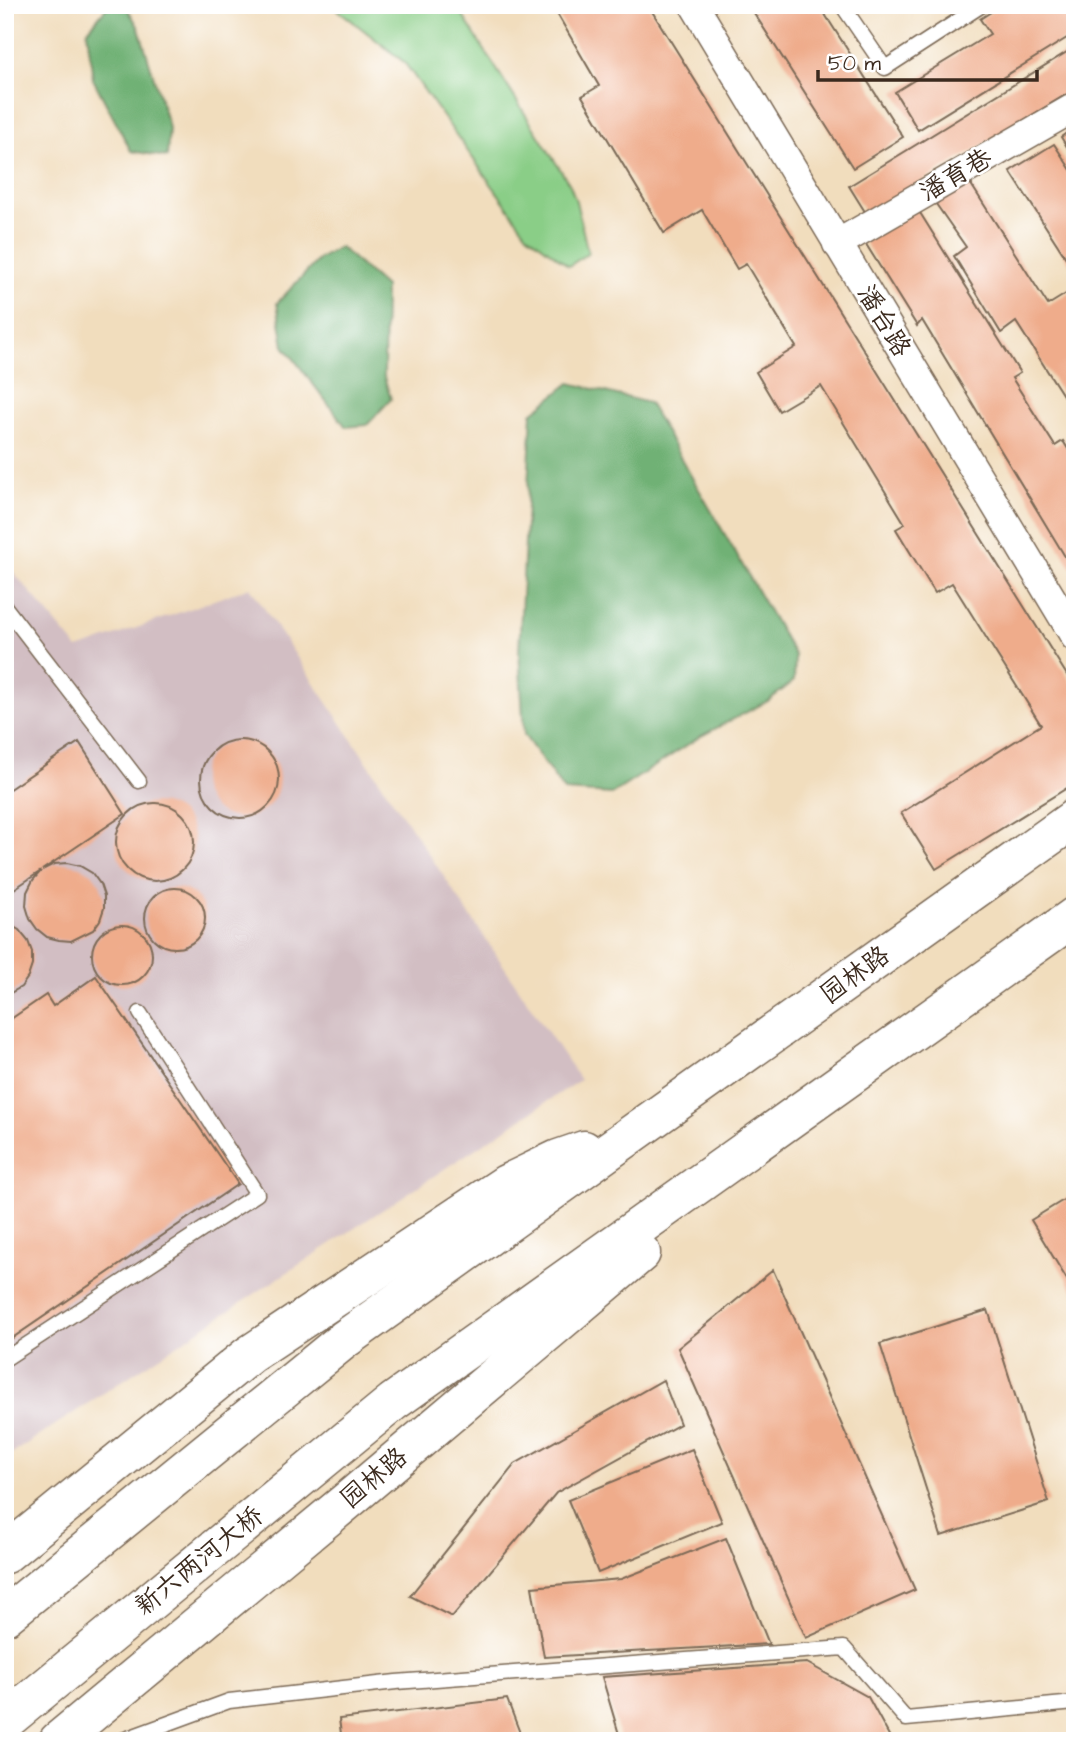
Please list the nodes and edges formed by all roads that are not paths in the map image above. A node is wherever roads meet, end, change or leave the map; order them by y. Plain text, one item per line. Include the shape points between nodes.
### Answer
1 (694, 5) edge
2 (842, 5) edge
3 (982, 5) edge
4 (1075, 107) edge
5 (837, 244) junction
6 (5, 607) edge
7 (1075, 637) edge
8 (139, 781) dead end
9 (1075, 818) edge
10 (1075, 916) edge
11 (140, 1013) dead end
12 (635, 1132) junction
13 (675, 1202) junction
14 (5, 1359) edge
15 (393, 1402) joint
16 (5, 1555) edge
17 (5, 1616) edge
18 (1075, 1703) edge
19 (5, 1721) edge
20 (58, 1741) edge
21 (120, 1741) edge

1 - 5 street, 潘台路
2 - 3 lane via 885,68
4 - 5 street, 潘育巷
5 - 7 street, 潘台路
6 - 8 lane
9 - 12 main road, 园林路
10 - 13 main road, 园林路
11 - 14 lane via 257,1194
12 - 16 main road, 园林路 via 558,1159 506,1184 249,1355
12 - 17 main road, 园林路 via 345,1339
13 - 15 main road, 园林路
13 - 20 main road, 园林路 via 651,1244
15 - 19 main road, 新六两河大桥
18 - 21 lane via 906,1719 844,1648 396,1682 229,1700

